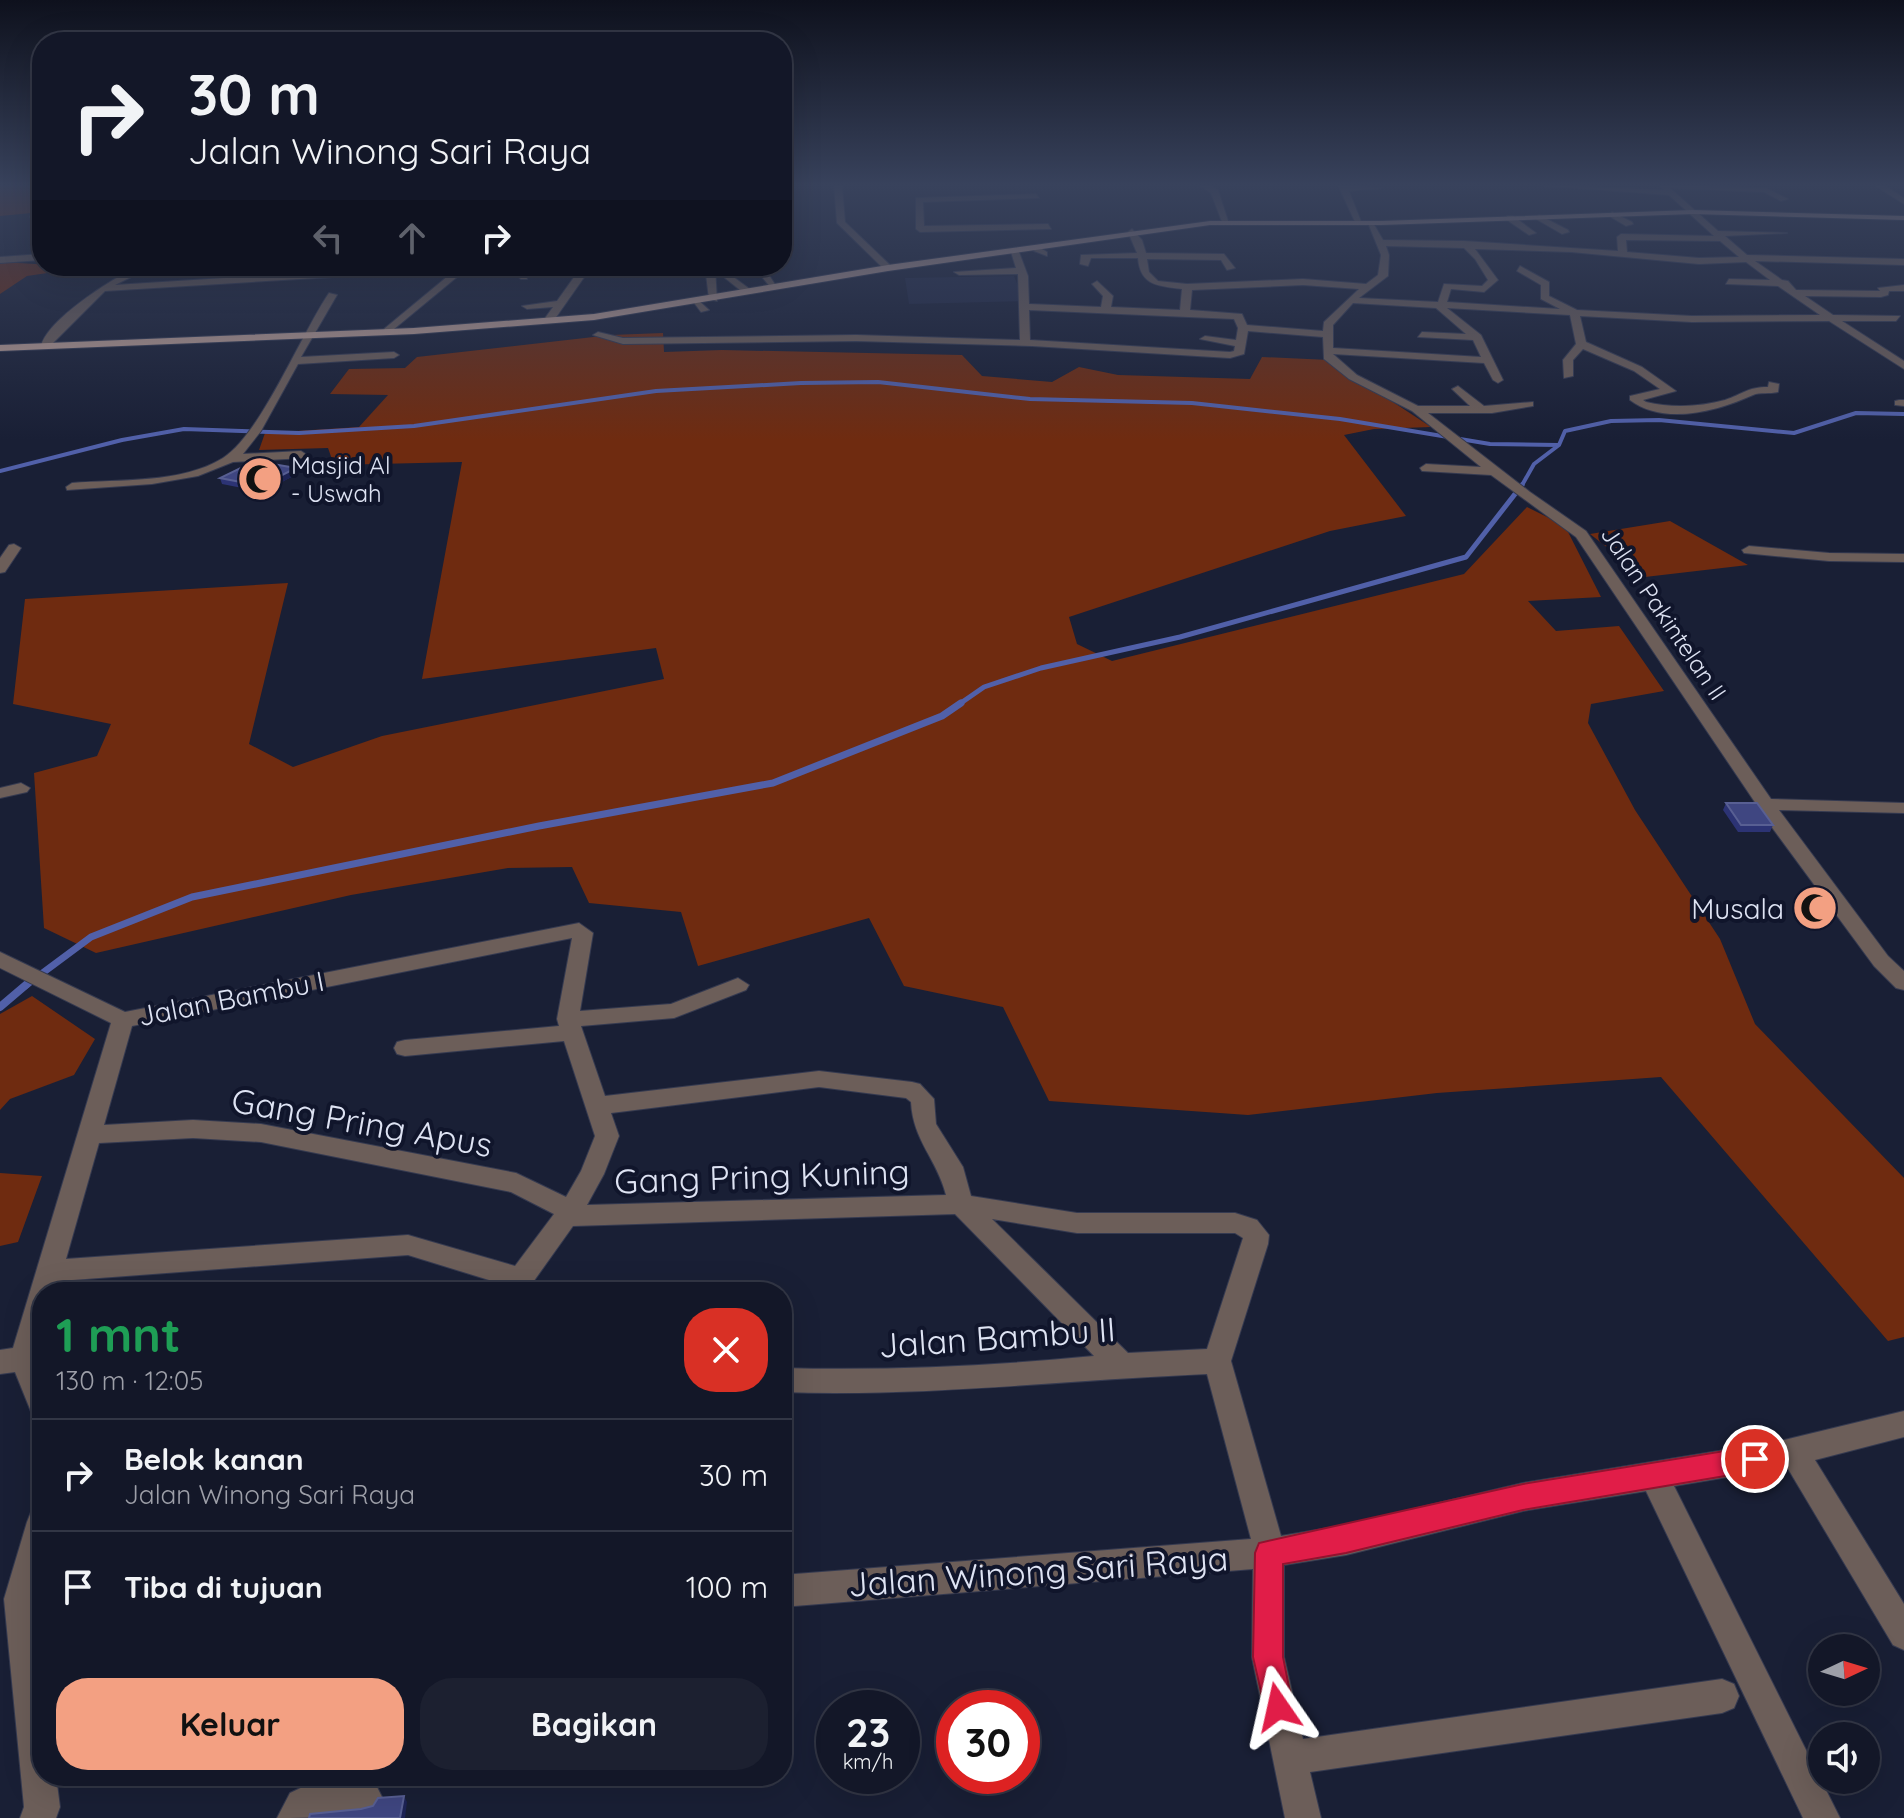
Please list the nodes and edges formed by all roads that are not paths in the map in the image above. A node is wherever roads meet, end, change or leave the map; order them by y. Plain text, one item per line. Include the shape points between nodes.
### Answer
1 (877, 270) edge
2 (1146, 270) edge
3 (1384, 270) edge
4 (1487, 270) edge
5 (1521, 270) edge
6 (1720, 270) edge
7 (1765, 270) edge
8 (1021, 271) joint
9 (959, 272) dead end
10 (1768, 272) junction
11 (120, 276) edge
12 (280, 276) edge
13 (453, 276) edge
14 (580, 276) edge
15 (711, 276) edge
16 (728, 276) dead end
17 (766, 276) edge
18 (1729, 282) dead end
19 (1818, 282) dead end
20 (1784, 283) junction
21 (1097, 284) dead end
22 (775, 287) junction
23 (1187, 287) junction
24 (1366, 288) junction
25 (1904, 288) edge
26 (100, 289) junction
27 (748, 292) junction
28 (1391, 293) dead end
29 (1796, 293) junction
30 (1846, 294) junction
31 (332, 295) dead end
32 (714, 299) junction
33 (1350, 300) junction
34 (695, 302) junction
35 (560, 304) junction
36 (1860, 304) dead end
37 (527, 306) dead end
38 (1026, 307) junction
39 (1441, 308) junction
40 (704, 310) dead end
41 (1105, 311) junction
42 (1574, 312) junction
43 (1185, 313) junction
44 (1832, 318) junction
45 (1896, 318) dead end
46 (1789, 319) junction
47 (548, 321) junction
48 (1243, 328) junction
49 (388, 331) junction
50 (308, 334) junction
51 (1326, 334) junction
52 (1812, 334) dead end
53 (598, 335) dead end
54 (1422, 335) dead end
55 (1477, 337) junction
56 (1205, 339) dead end
57 (1025, 343) junction
58 (1242, 344) junction
59 (1581, 344) junction
60 (45, 345) junction
61 (0, 348) edge
62 (1328, 351) junction
63 (394, 355) dead end
64 (1486, 360) junction
65 (293, 361) junction
66 (1904, 366) edge
67 (1568, 376) dead end
68 (1498, 380) dead end
69 (1773, 384) dead end
70 (1458, 389) dead end
71 (1529, 404) dead end
72 (1416, 409) junction
73 (1481, 410) junction
74 (301, 455) dead end
75 (233, 458) junction
76 (1426, 468) dead end
77 (1497, 471) junction
78 (72, 487) dead end
79 (14, 548) dead end
80 (1749, 550) dead end
81 (1904, 558) edge
82 (0, 569) edge
83 (21, 788) dead end
84 (0, 793) edge
85 (1765, 804) junction
86 (1904, 808) edge
87 (0, 959) edge
88 (1904, 983) edge
89 (738, 985) dead end
90 (123, 1020) junction
91 (571, 1026) junction
92 (405, 1048) dead end
93 (597, 1106) junction
94 (89, 1135) junction
95 (961, 1204) junction
96 (567, 1213) junction
97 (46, 1282) edge
98 (80, 1282) edge
99 (509, 1282) edge
100 (518, 1282) edge
101 (32, 1315) edge
102 (12, 1360) edge
103 (1217, 1361) junction
104 (1122, 1365) junction
105 (792, 1380) edge
106 (32, 1390) edge
107 (1904, 1424) edge
108 (1794, 1451) junction
109 (1654, 1476) junction
110 (1269, 1553) junction
111 (32, 1557) edge
112 (792, 1590) edge
113 (1904, 1634) edge
114 (1722, 1696) dead end
115 (32, 1712) edge
116 (1288, 1758) junction
117 (40, 1786) edge
118 (364, 1797) dead end
119 (38, 1818) edge
120 (295, 1818) edge
121 (1303, 1818) edge
122 (1822, 1818) edge

1 - 22 main road
2 - 23 street via 1148,279
3 - 24 street
4 - 39 street via 1493,280 1484,289 1447,286
5 - 42 street via 1546,284 1544,297
6 - 10 street
7 - 10 street
8 - 9 street
8 - 38 street
10 - 20 street
11 - 26 street
12 - 26 street
13 - 49 street
14 - 35 street
15 - 32 street
16 - 27 street
17 - 22 street
18 - 20 street
19 - 20 street
20 - 29 street
21 - 41 street via 1107,292
22 - 27 main road
23 - 24 street via 1303,282
23 - 43 street
24 - 28 street
24 - 33 street
25 - 30 street
26 - 60 street
27 - 32 main road
29 - 30 street
29 - 44 street
30 - 36 street
31 - 50 street
32 - 34 main road
33 - 39 street
33 - 51 street via 1328,324
34 - 40 street
34 - 47 main road
35 - 37 street
35 - 47 street
38 - 41 street
38 - 57 street
39 - 42 street
39 - 55 street
41 - 43 street
42 - 46 street
42 - 59 street
43 - 48 street via 1238,316
44 - 45 street
44 - 46 street
44 - 66 street
46 - 52 street
47 - 49 main road
48 - 51 street
48 - 58 street
49 - 50 main road
50 - 60 main road
50 - 65 street
51 - 62 street
53 - 57 street via 623,341 856,338
54 - 55 street
55 - 64 street
56 - 58 street
57 - 58 street via 1230,355 1239,354
59 - 67 street via 1568,360
59 - 69 street via 1669,389 1666,394 1634,398 1648,407 1719,405 1747,397 1752,390 1774,390
60 - 61 main road
62 - 64 street
62 - 72 street, Jalan Pakintelan II via 1335,366
63 - 65 street
64 - 68 street
65 - 75 street
70 - 73 street
71 - 73 street
72 - 73 street
72 - 77 street, Jalan Pakintelan II
74 - 75 street
75 - 78 street via 203,470
76 - 77 street
77 - 85 street, Jalan Pakintelan II via 1581,534
79 - 82 street
80 - 81 street
83 - 84 street
85 - 86 street
85 - 88 street, Jalan Pakintelan II via 1881,961
87 - 90 street
89 - 91 street via 674,1011
90 - 91 street, Jalan Bambu I via 569,930 583,933
90 - 94 street, Jalan Bambu I
91 - 92 street
91 - 93 street
93 - 95 street via 819,1079 912,1090 922,1099 924,1124 951,1167
93 - 96 street via 607,1136 605,1148
94 - 96 street, Gang Pring Apus via 193,1129 261,1133 516,1183
94 - 97 street, Jalan Bambu I
95 - 96 street, Gang Pring Kuning
95 - 103 street via 1077,1223 1211,1221 1248,1227 1256,1235 1255,1244
95 - 104 street
96 - 100 street
98 - 99 street via 408,1245 446,1254
101 - 102 street, Jalan Bambu I
102 - 106 street, Jalan Bambu I
103 - 104 street, Jalan Bambu II
103 - 110 street
104 - 105 street, Jalan Bambu II via 1012,1376
107 - 108 street, Jalan Winong Sari Raya
108 - 109 street, Jalan Winong Sari Raya
108 - 113 street
109 - 110 street, Jalan Winong Sari Raya via 1523,1497
109 - 122 street
110 - 112 street, Jalan Winong Sari Raya
110 - 116 street via 1268,1657
111 - 115 street via 20,1599
114 - 116 street
116 - 121 street
117 - 119 street
118 - 120 street via 309,1802

